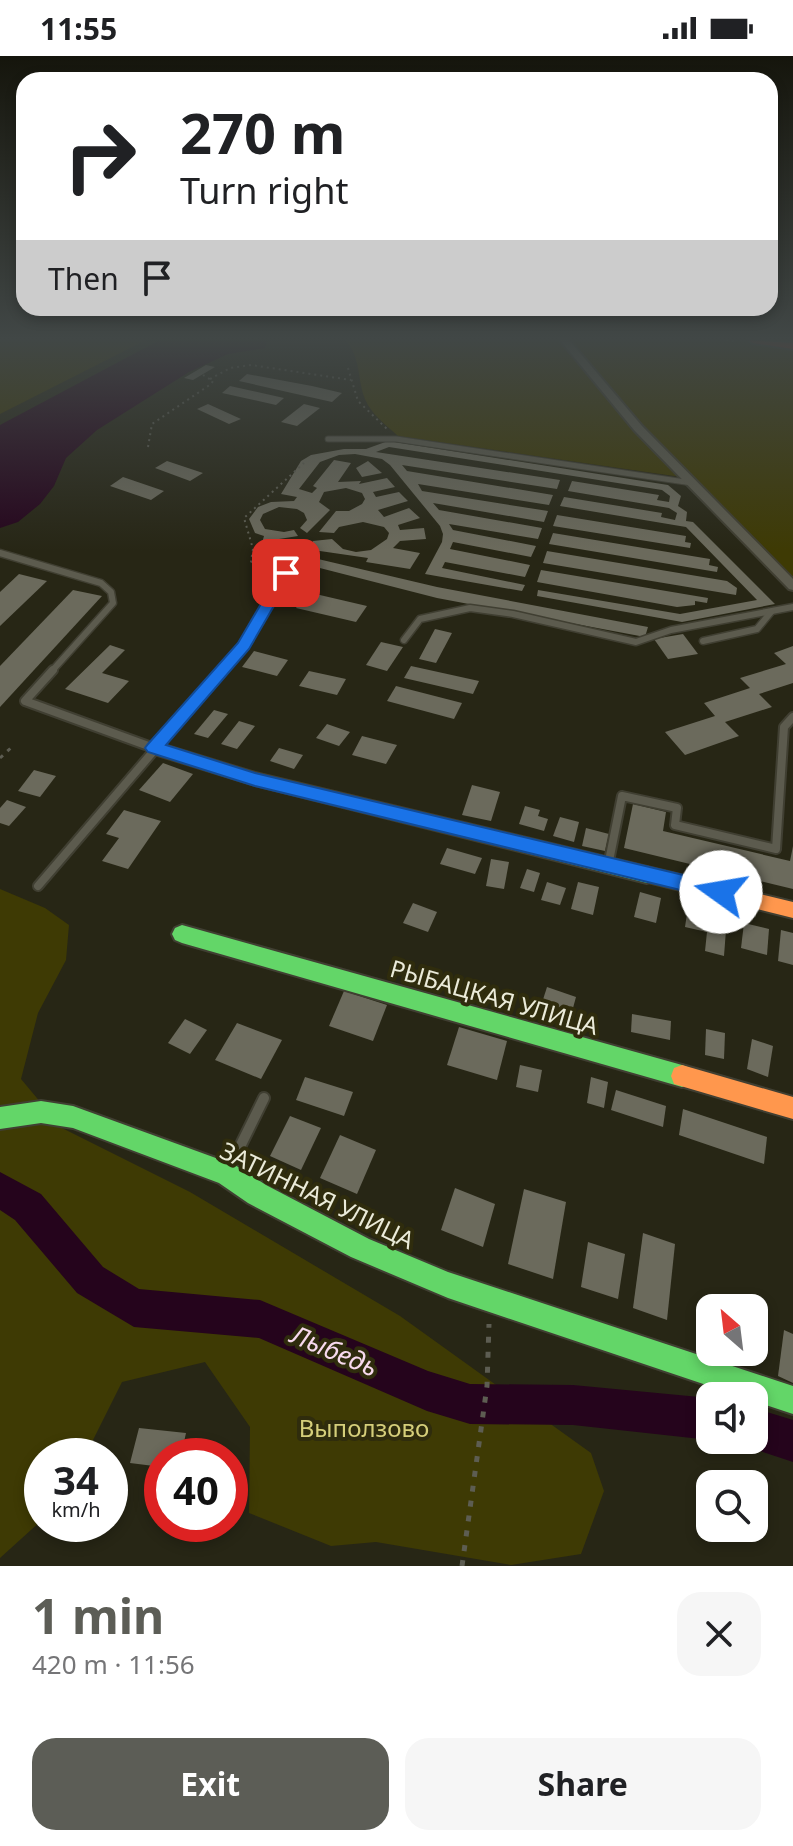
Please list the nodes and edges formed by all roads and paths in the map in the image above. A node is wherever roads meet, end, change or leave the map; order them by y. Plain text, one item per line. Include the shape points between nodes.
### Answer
1 (172, 410) edge
2 (367, 410) edge
3 (623, 410) edge
4 (328, 439) dead end
5 (396, 439) junction
6 (148, 447) dead end
7 (304, 463) dead end
8 (692, 483) junction
9 (0, 553) edge
10 (285, 574) joint
11 (793, 586) edge
12 (793, 607) edge
13 (772, 611) junction
14 (404, 640) dead end
15 (703, 641) dead end
16 (793, 717) edge
17 (13, 746) dead end
18 (154, 748) junction
19 (0, 758) edge
20 (608, 866) junction
21 (723, 872) dead end
22 (38, 886) dead end
23 (721, 892) junction
24 (793, 910) edge
25 (182, 934) dead end
26 (264, 1098) dead end
27 (793, 1108) edge
28 (0, 1118) edge
29 (226, 1174) junction
30 (490, 1298) junction
31 (793, 1400) edge
32 (462, 1566) edge

1 - 6 path via 152,424
2 - 5 path
3 - 8 street
4 - 5 lane
5 - 8 lane
7 - 10 path via 244,518 254,566
8 - 11 street
9 - 18 lane via 101,583 113,603 25,701
10 - 18 lane via 244,646
12 - 13 lane
13 - 14 lane via 636,642 470,608 420,619
13 - 15 lane via 757,629
16 - 20 lane via 784,727 776,849 727,842 675,825 677,808 622,796
17 - 19 path
18 - 20 street via 255,779
18 - 22 lane
20 - 23 street
21 - 23 lane
23 - 24 street
25 - 27 street, РЫБАЦКАЯ УЛИЦА
26 - 29 lane
28 - 29 street, ЗАТИННАЯ УЛИЦА via 41,1112 73,1117
29 - 30 street, ЗАТИННАЯ УЛИЦА via 360,1248
30 - 31 street, ЗАТИННАЯ УЛИЦА
30 - 32 path via 487,1386

